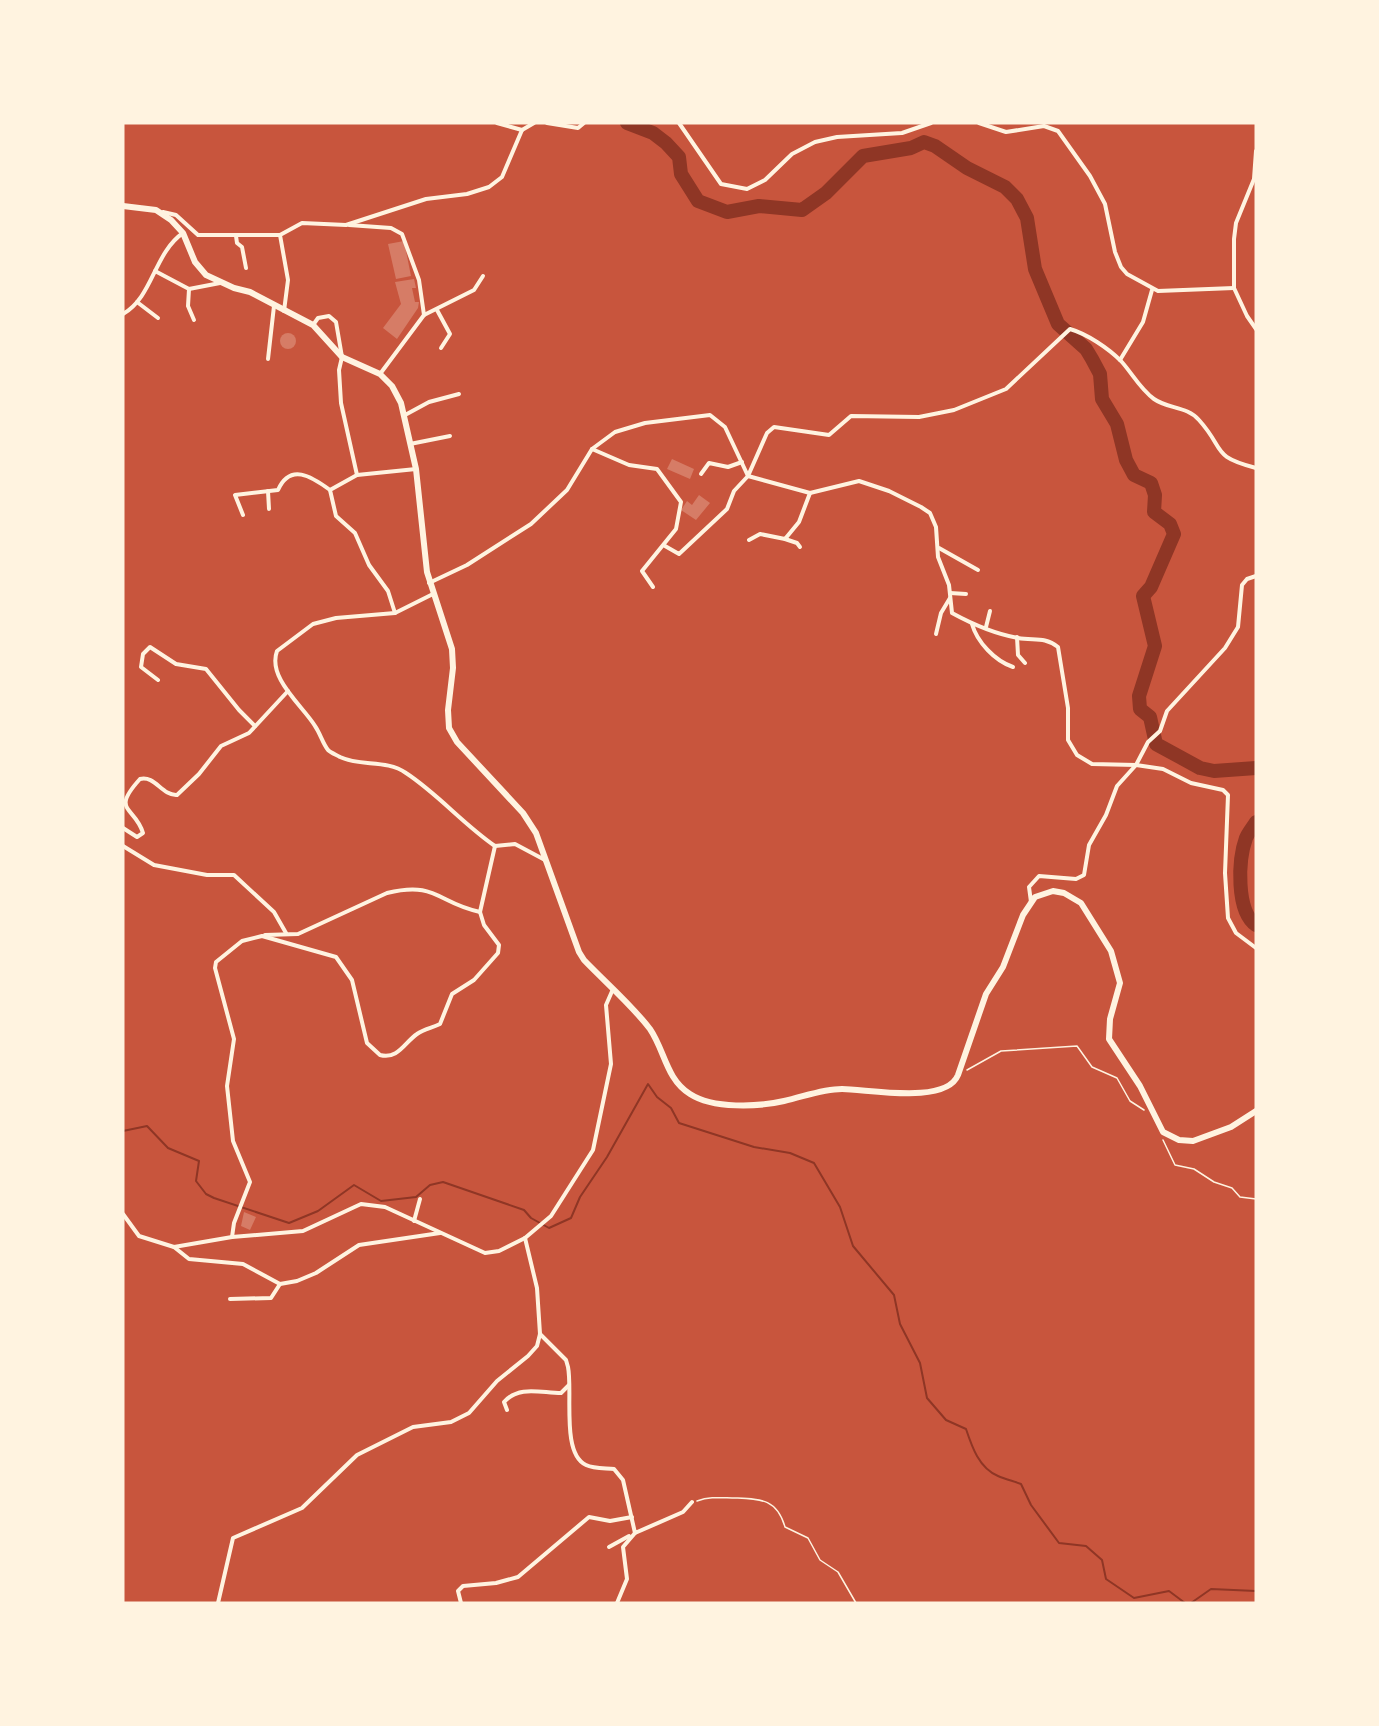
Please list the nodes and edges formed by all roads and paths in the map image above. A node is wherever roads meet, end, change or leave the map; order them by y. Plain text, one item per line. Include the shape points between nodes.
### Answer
1 (497, 123) edge
2 (534, 123) edge
3 (547, 123) edge
4 (583, 123) edge
5 (679, 123) edge
6 (931, 123) edge
7 (979, 123) edge
8 (522, 130) junction
9 (1256, 151) edge
10 (123, 206) edge
11 (156, 210) junction
12 (346, 225) junction
13 (183, 233) junction
14 (280, 235) junction
15 (236, 236) junction
16 (246, 268) dead end
17 (155, 271) junction
18 (483, 276) dead end
19 (220, 283) junction
20 (1234, 288) junction
21 (189, 289) junction
22 (1152, 290) junction
23 (138, 302) junction
24 (274, 305) junction
25 (437, 310) junction
26 (284, 311) junction
27 (123, 314) edge
28 (424, 315) junction
29 (158, 318) dead end
30 (194, 320) dead end
31 (313, 325) junction
32 (1256, 329) edge
33 (441, 348) dead end
34 (342, 357) junction
35 (268, 358) dead end
36 (1120, 360) junction
37 (380, 374) junction
38 (459, 394) dead end
39 (404, 416) junction
40 (450, 436) dead end
41 (410, 444) junction
42 (592, 449) junction
43 (742, 462) junction
44 (1256, 468) edge
45 (416, 469) junction
46 (701, 474) dead end
47 (357, 476) junction
48 (748, 476) junction
49 (330, 490) junction
50 (268, 491) junction
51 (810, 493) junction
52 (269, 509) dead end
53 (243, 515) dead end
54 (785, 539) junction
55 (749, 540) dead end
56 (665, 546) junction
57 (800, 547) dead end
58 (939, 548) junction
59 (978, 570) dead end
60 (1256, 576) edge
61 (429, 583) junction
62 (653, 587) dead end
63 (433, 594) junction
64 (966, 594) dead end
65 (950, 595) junction
66 (990, 610) dead end
67 (395, 613) junction
68 (972, 623) junction
69 (986, 627) junction
70 (936, 634) dead end
71 (1017, 637) junction
72 (1025, 663) dead end
73 (1013, 667) dead end
74 (158, 680) dead end
75 (288, 691) junction
76 (255, 726) junction
77 (1136, 765) junction
78 (123, 828) edge
79 (123, 846) edge
80 (495, 846) junction
81 (549, 862) junction
82 (1030, 902) junction
83 (480, 912) junction
84 (286, 933) junction
85 (262, 936) junction
86 (1256, 948) edge
87 (613, 989) junction
88 (958, 1075) junction
89 (1256, 1112) edge
90 (1155, 1117) junction
91 (1162, 1137) dead end
92 (420, 1199) dead end
93 (1256, 1199) edge
94 (123, 1214) edge
95 (414, 1221) junction
96 (441, 1233) junction
97 (232, 1237) junction
98 (525, 1238) junction
99 (174, 1247) junction
100 (280, 1284) junction
101 (230, 1299) dead end
102 (540, 1334) junction
103 (570, 1384) junction
104 (507, 1410) dead end
105 (692, 1502) joint
106 (632, 1517) junction
107 (635, 1533) junction
108 (609, 1547) dead end
109 (218, 1603) edge
110 (461, 1603) edge
111 (617, 1603) edge
112 (856, 1603) edge

1 - 8 street
2 - 8 street
3 - 4 street via 578,128
5 - 6 street via 721,184 747,189 765,180 792,154 815,142 902,133
7 - 22 street via 1006,132 1044,126 1058,132 1105,204 1121,267
8 - 12 street via 502,177 489,187 426,199
9 - 20 street via 1254,179 1236,223
10 - 11 main road
11 - 13 main road
11 - 15 street via 176,215 194,233
12 - 14 street via 302,223
12 - 28 street via 391,228 402,234 419,279
13 - 17 street via 167,247
13 - 19 main road via 200,269
14 - 15 street
14 - 26 street via 288,280
15 - 16 street
17 - 21 street
17 - 23 street
18 - 25 street via 474,290
19 - 21 street
19 - 24 main road
20 - 22 street
20 - 32 street
21 - 30 street via 188,306
22 - 36 street via 1143,322
23 - 27 street
23 - 29 street
24 - 26 main road
24 - 35 street
25 - 28 street
25 - 33 street via 450,334
26 - 31 main road
28 - 37 street
31 - 34 main road
31 - 34 street via 318,318 333,318
34 - 37 main road
34 - 47 street via 342,403
36 - 44 street via 1152,398 1188,411 1199,420 1229,460
36 - 48 street via 1081,332 1070,329 1006,389 933,417 850,417 829,435 774,426
37 - 39 main road via 395,391
38 - 39 street via 429,402
39 - 41 main road
40 - 41 street
41 - 45 main road
42 - 43 street via 615,432 634,425 710,415 725,427
42 - 56 street via 629,465 657,469 671,485 681,502 680,518
42 - 61 street via 567,490 531,524 467,565
43 - 46 street via 729,467 709,463
43 - 48 street
45 - 47 street
45 - 61 main road
47 - 49 street
48 - 51 street
48 - 56 street via 734,491 727,509 691,545 679,554
49 - 50 street via 300,474 284,477 278,490
49 - 67 street via 336,516 355,533 369,565 388,591
50 - 52 street
50 - 53 street via 235,495
51 - 54 street via 799,522
51 - 58 street via 859,481 890,491 930,513
54 - 55 street via 760,534
54 - 57 street
56 - 62 street via 642,571
58 - 59 street
58 - 65 street via 940,567
60 - 77 street via 1242,585 1238,627 1198,680 1167,711 1160,731 1148,742
61 - 63 main road
63 - 67 street
63 - 81 main road via 452,649 448,710 452,734 523,813
64 - 65 street
65 - 68 street via 952,613
65 - 70 street
66 - 69 street
67 - 75 street via 336,618 308,627 276,653 277,670
68 - 69 street
68 - 73 street via 975,634 989,651
69 - 71 street
71 - 72 street via 1018,655
71 - 77 street via 1042,638 1058,647 1068,708 1068,740 1077,755 1099,765
74 - 76 street via 141,668 143,654 150,647 176,664 206,669
75 - 76 street
75 - 80 street via 329,750 354,763 385,764 406,772
76 - 78 street via 246,736 221,746 177,795 169,795 149,779 140,779 126,795 126,801 143,833 137,837
77 - 82 street via 1117,786 1092,838 1084,875 1076,879 1039,876 1029,887
77 - 86 street via 1176,773 1191,783 1223,790 1228,795 1228,918 1236,933
79 - 84 street via 154,865 207,875 234,875 274,912
80 - 81 street via 515,844
80 - 83 street
81 - 87 main road via 579,952
82 - 88 main road via 1003,967 986,994
82 - 90 main road via 1046,892 1064,893 1081,903 1097,926 1119,976 1109,1039
83 - 84 street via 429,890 401,890 298,934
83 - 85 street via 484,925 499,945 498,953 474,980 452,994 440,1024 418,1032 400,1051 385,1057 367,1043 358,999 344,964 324,952
84 - 85 street
85 - 97 street via 237,944 216,962 215,968 234,1039 227,1086 229,1114 235,1150 250,1182
87 - 88 main road via 652,1032 675,1082 688,1093 708,1101 769,1104 843,1089 923,1091 947,1087
87 - 98 street via 606,1005 611,1064 593,1150 563,1200
88 - 90 path via 1001,1051 1077,1046 1092,1067 1117,1078 1130,1101
89 - 90 main road via 1231,1127 1186,1141 1168,1135
91 - 93 path via 1175,1165 1232,1188 1240,1197
92 - 95 street
94 - 99 street via 140,1236
95 - 96 street
95 - 97 street via 382,1206 361,1204 303,1231
96 - 98 street via 485,1253 499,1251
96 - 100 street via 359,1245 316,1273
97 - 99 street
98 - 102 street via 537,1288
99 - 100 street via 189,1259 243,1264
100 - 101 street via 271,1298
102 - 103 street via 566,1360
102 - 109 street via 537,1346 497,1381 469,1413 451,1422 413,1427 357,1455 302,1508 233,1538
103 - 104 street via 561,1393 535,1390 509,1396 504,1402
103 - 106 street via 572,1448 579,1461 588,1467 614,1469 623,1480
105 - 107 street via 683,1512
105 - 112 path via 720,1497 768,1502 781,1513 785,1527 808,1538 820,1560 838,1572
106 - 107 street
106 - 110 street via 610,1521 589,1518 518,1577 462,1586 458,1591
107 - 108 street
107 - 111 street via 623,1547 627,1580

